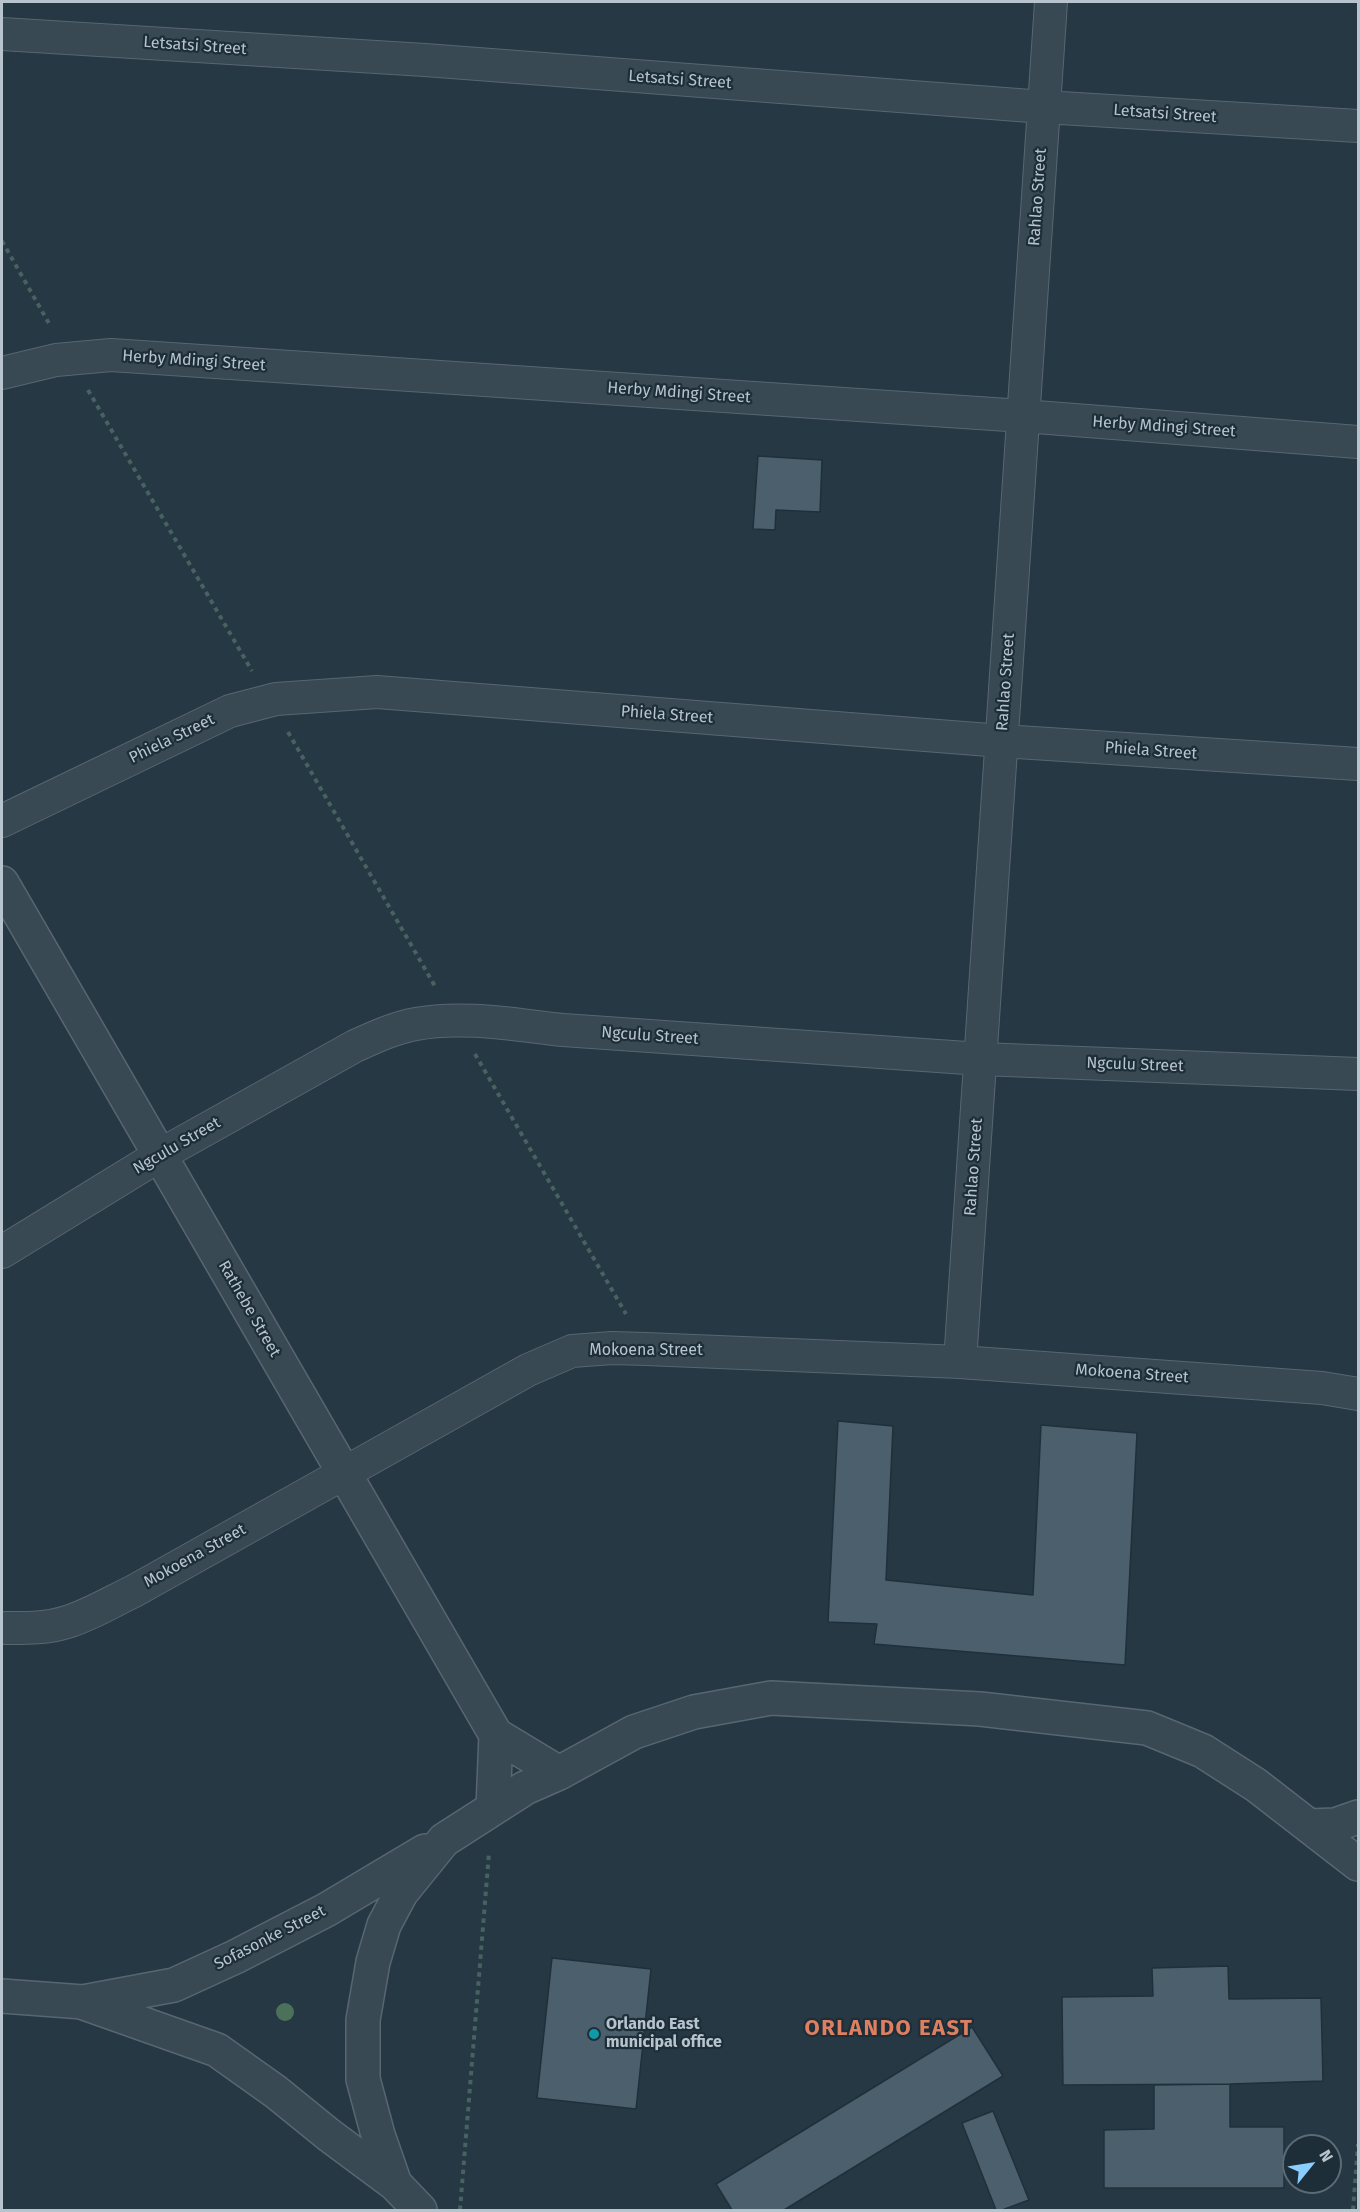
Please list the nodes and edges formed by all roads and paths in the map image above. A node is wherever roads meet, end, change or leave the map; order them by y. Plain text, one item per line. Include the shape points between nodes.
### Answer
1 (1051, 2) edge
2 (2, 34) edge
3 (1044, 107) junction
4 (1359, 126) edge
5 (2, 241) edge
6 (70, 359) junction
7 (2, 373) edge
8 (1023, 416) junction
9 (1359, 442) edge
10 (269, 700) junction
11 (1002, 741) junction
12 (1359, 764) edge
13 (2, 821) edge
14 (2, 883) edge
15 (456, 1022) junction
16 (981, 1059) junction
17 (1359, 1074) edge
18 (160, 1155) junction
19 (2, 1252) edge
20 (646, 1349) junction
21 (960, 1362) junction
22 (1359, 1395) edge
23 (344, 1472) junction
24 (2, 1628) edge
25 (496, 1735) junction
26 (558, 1773) junction
27 (493, 1808) junction
28 (1359, 1817) edge
29 (1309, 1826) junction
30 (444, 1840) junction
31 (1359, 1864) edge
32 (2, 1996) edge
33 (83, 2002) junction
34 (1359, 2144) edge
35 (395, 2184) junction
36 (420, 2211) edge
37 (460, 2211) edge
38 (1353, 2211) edge

1 - 3 street, Rahlao Street
2 - 3 street, Letsatsi Street via 424,60
3 - 4 street, Letsatsi Street
3 - 8 street, Rahlao Street
5 - 6 path
6 - 7 street, Herby Mdingi Street
6 - 8 street, Herby Mdingi Street via 111,355
6 - 10 path
8 - 9 street, Herby Mdingi Street
8 - 11 street, Rahlao Street
10 - 11 street, Phiela Street via 377,692
10 - 13 street, Phiela Street via 230,711
10 - 15 path
11 - 12 street, Phiela Street
11 - 16 street, Rahlao Street
14 - 18 street, Rathebe Street
15 - 16 street, Ngculu Street
15 - 18 street, Ngculu Street via 417,1024 355,1046
15 - 20 path
16 - 17 street, Ngculu Street
16 - 21 street, Rahlao Street
18 - 19 street, Ngculu Street
18 - 23 street, Rathebe Street
20 - 21 street, Mokoena Street
20 - 23 street, Mokoena Street via 612,1348 561,1356 528,1370
21 - 22 street, Mokoena Street via 1322,1388
23 - 24 street, Mokoena Street via 100,1608 67,1622 38,1628
23 - 25 street, Rathebe Street
25 - 26 street, Rathebe Street
25 - 27 street
26 - 27 street, Sofasonke Street
26 - 29 street, Sofasonke Street via 634,1732 694,1712 771,1698 980,1709 1147,1728 1203,1751
27 - 30 street, Sofasonke Street
27 - 37 path
28 - 29 street via 1335,1825
29 - 31 street, Sofasonke Street
30 - 33 street, Sofasonke Street via 326,1911 174,1985
30 - 35 street via 401,1893 384,1924 363,2020 363,2079
32 - 33 street, Sofasonke Street
33 - 35 street, Sofasonke Street via 217,2050
34 - 38 path
35 - 36 street

